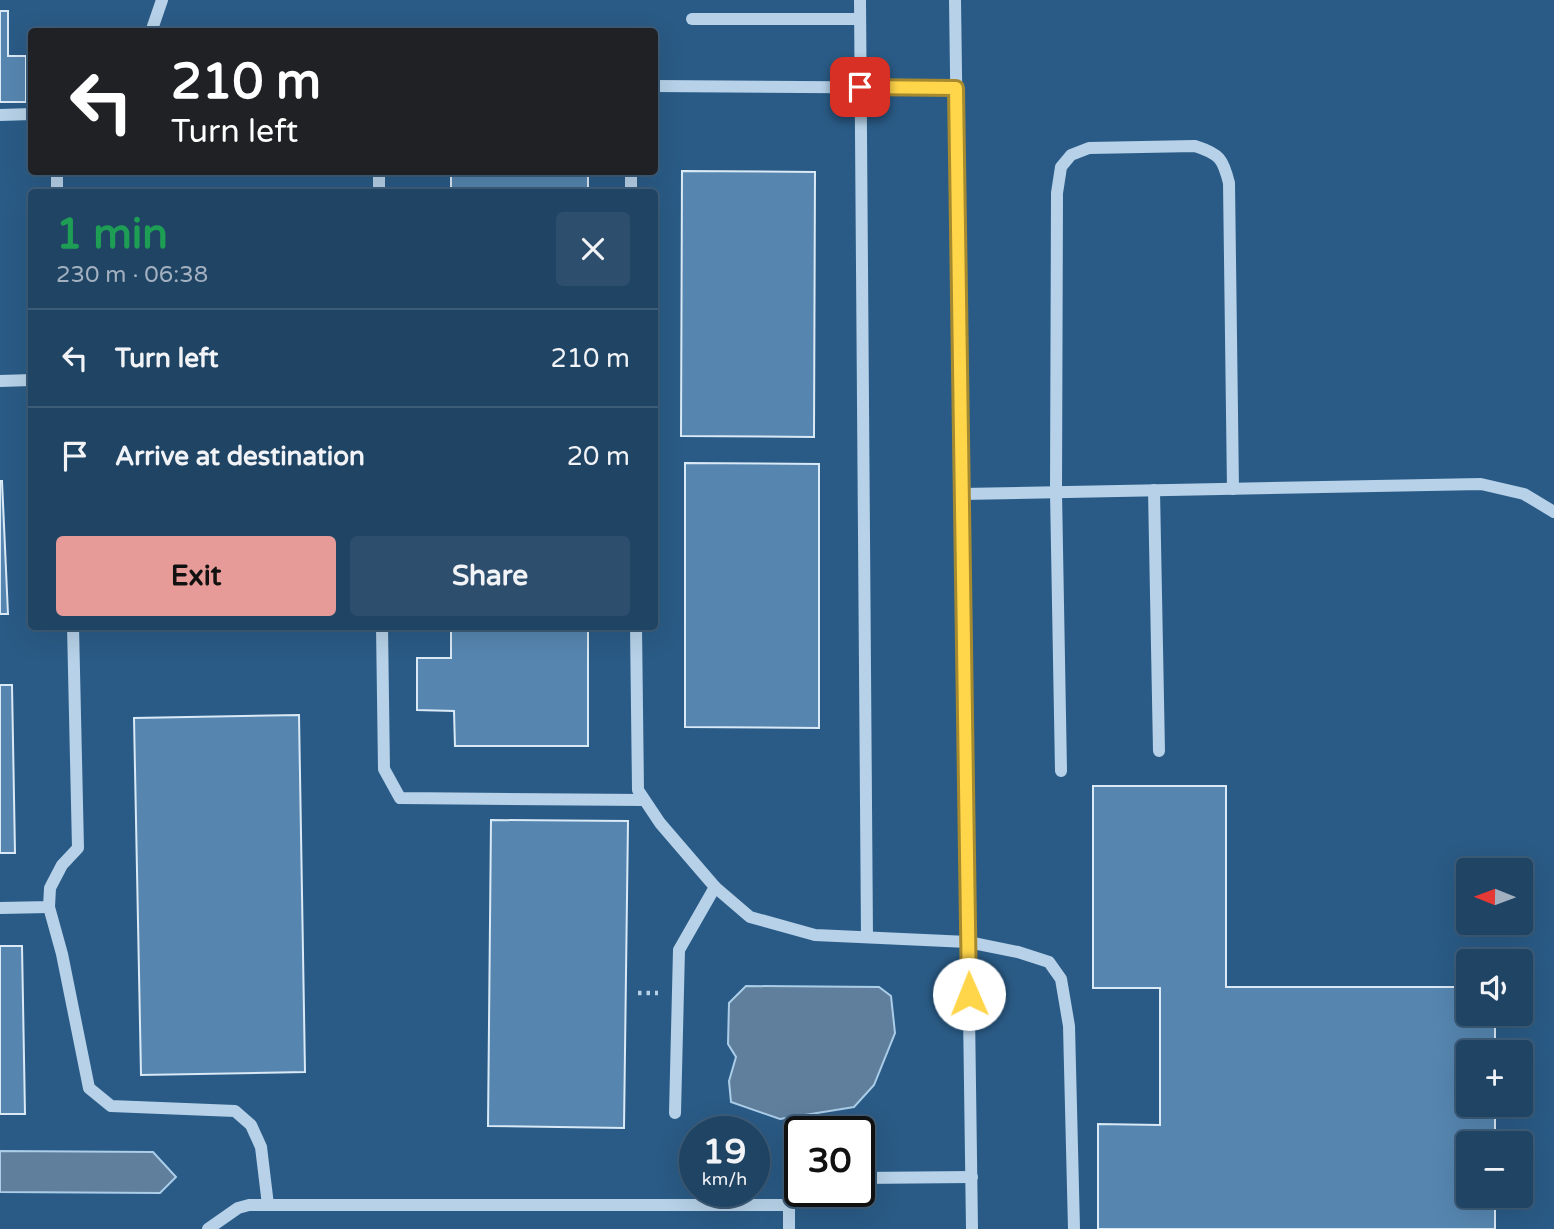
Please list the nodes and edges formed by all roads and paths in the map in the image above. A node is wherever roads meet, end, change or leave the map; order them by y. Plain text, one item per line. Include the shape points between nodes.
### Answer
1 (162, 0) edge
2 (860, 0) edge
3 (955, 0) edge
4 (692, 19) dead end
5 (860, 19) junction
6 (152, 28) edge
7 (658, 86) edge
8 (860, 87) junction
9 (956, 88) junction
10 (28, 114) edge
11 (0, 115) edge
12 (28, 380) edge
13 (0, 382) edge
14 (1233, 489) junction
15 (1154, 490) junction
16 (1056, 492) junction
17 (962, 494) junction
18 (1554, 512) edge
19 (73, 630) edge
20 (383, 630) edge
21 (636, 630) edge
22 (1159, 751) dead end
23 (1061, 771) dead end
24 (644, 800) junction
25 (715, 887) junction
26 (49, 907) junction
27 (0, 908) edge
28 (867, 937) junction
29 (968, 942) junction
30 (638, 993) dead end
31 (666, 993) dead end
32 (675, 1113) dead end
33 (972, 1177) junction
34 (875, 1178) edge
35 (268, 1205) junction
36 (784, 1205) edge
37 (789, 1207) edge
38 (208, 1229) edge
39 (789, 1229) edge
40 (972, 1229) edge
41 (1074, 1229) edge

1 - 6 street
2 - 5 street
3 - 9 street
4 - 5 street
5 - 8 street
7 - 8 street
8 - 9 street
8 - 28 street
9 - 17 street
10 - 11 street
12 - 13 street
14 - 15 street
14 - 16 street via 1229,183 1224,164 1212,151 1195,146 1089,148 1071,155 1061,167 1057,193
14 - 18 street via 1480,484 1524,494
15 - 16 street
15 - 22 street
16 - 17 street
16 - 23 street
17 - 29 street
19 - 26 street via 78,848 50,888
20 - 24 street via 384,769 400,798
21 - 24 street via 638,790
24 - 25 street
25 - 28 street via 750,917 815,935
25 - 32 street via 679,950
26 - 27 street
26 - 35 street via 89,1088 111,1106 235,1111 251,1125 261,1147
28 - 29 street
29 - 33 street
29 - 41 street via 1048,962 1061,979 1069,1026
30 - 31 path
33 - 34 street
33 - 40 street
35 - 36 street
35 - 38 street via 238,1208
37 - 39 street

